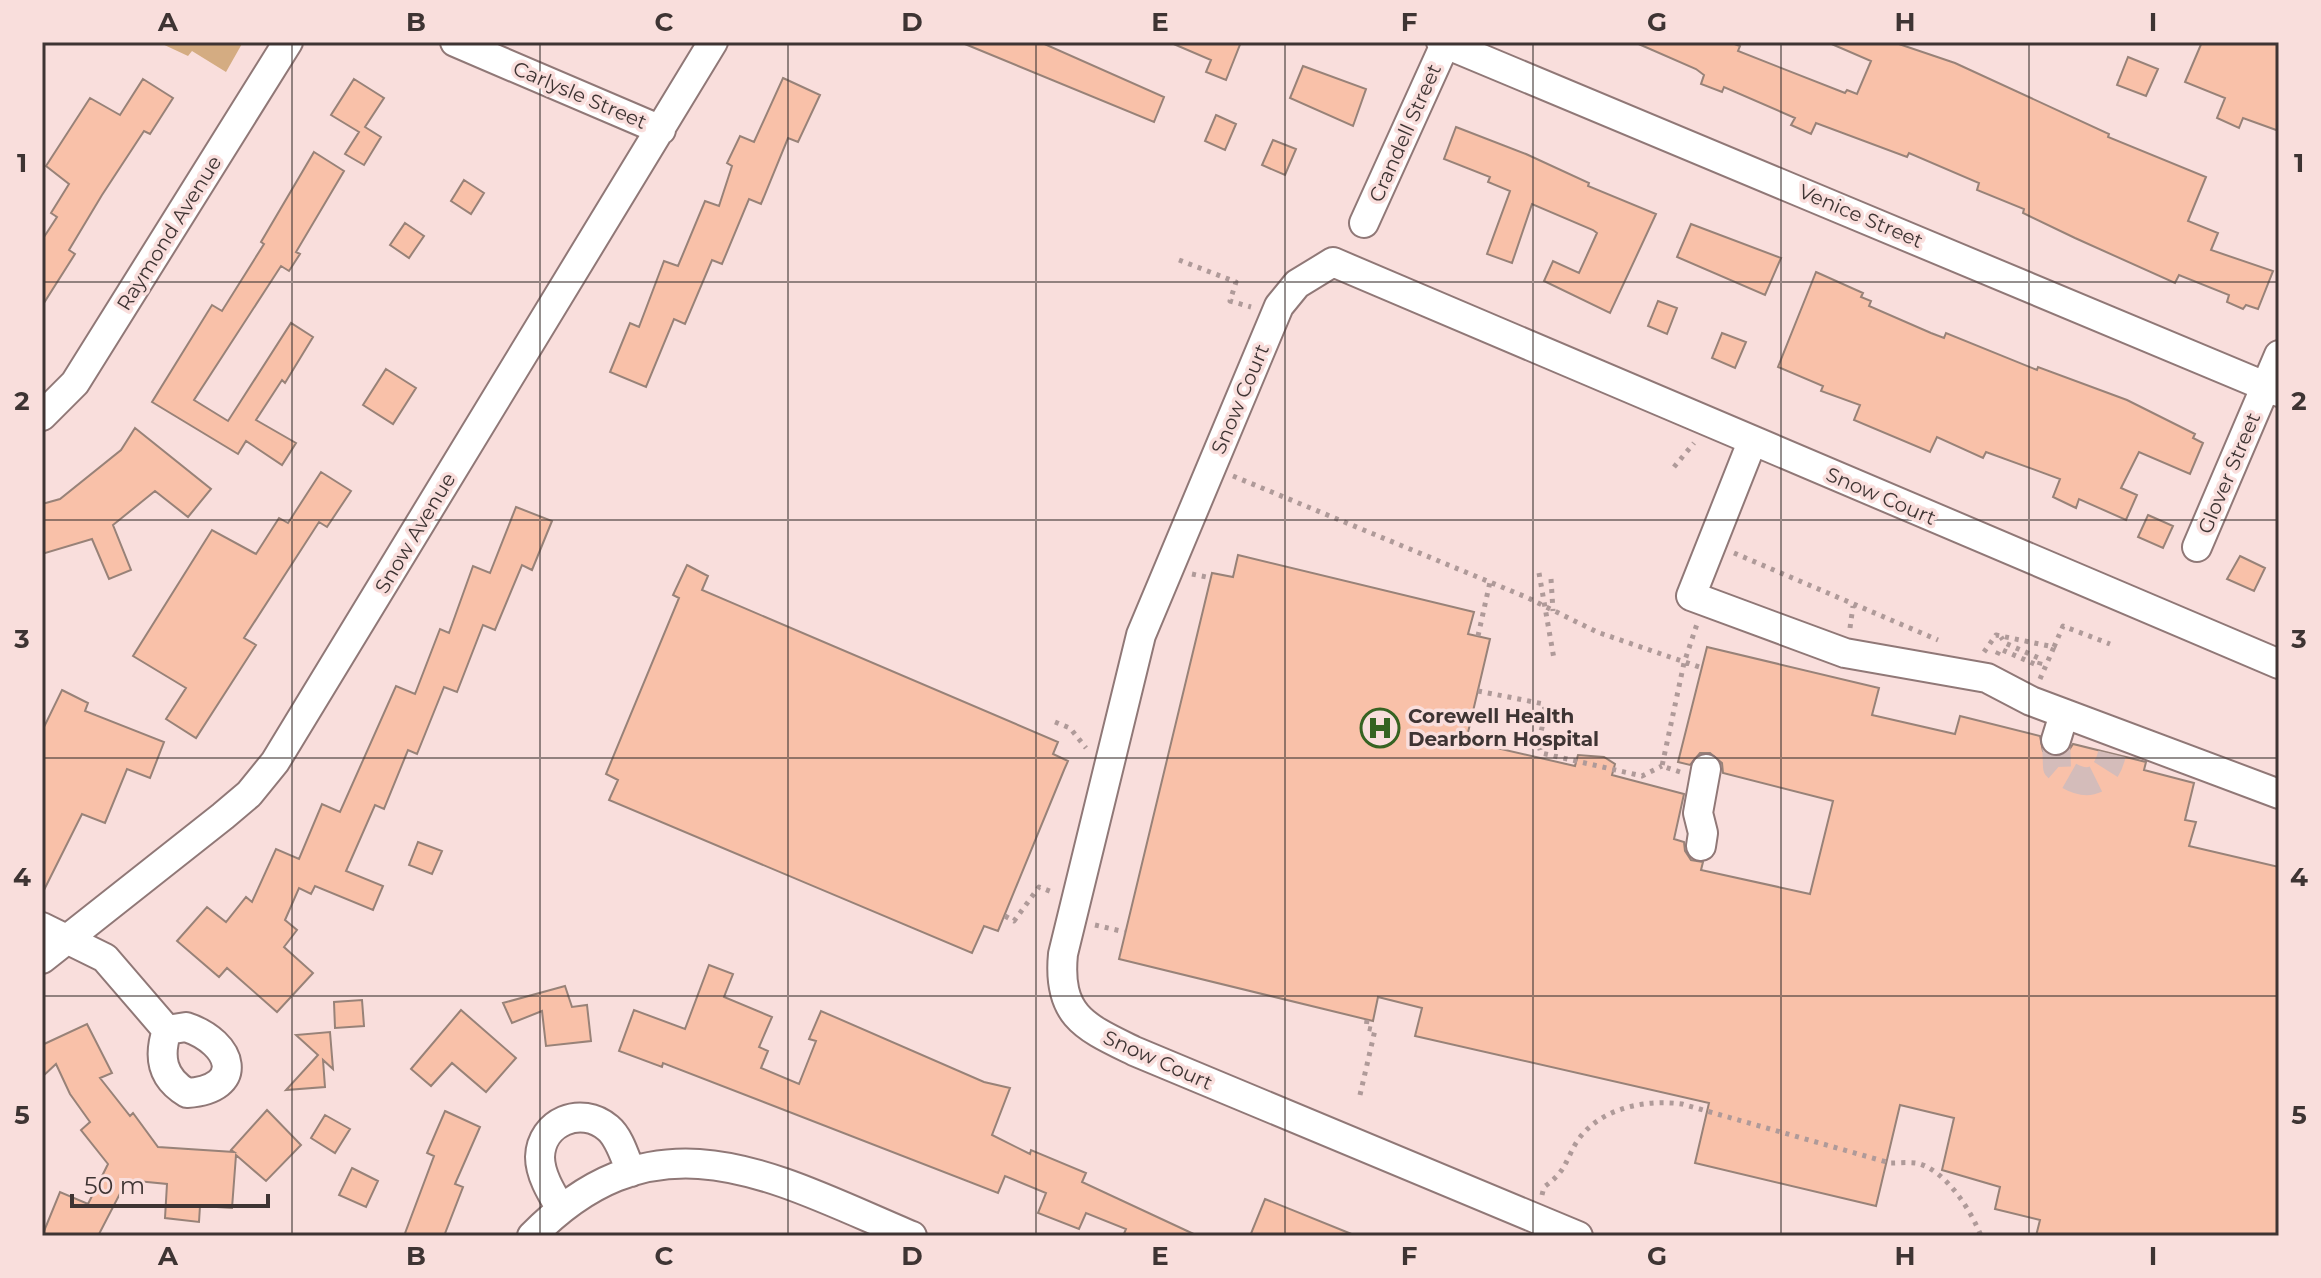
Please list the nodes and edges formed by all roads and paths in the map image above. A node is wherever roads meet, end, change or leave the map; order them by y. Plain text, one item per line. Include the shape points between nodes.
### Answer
1 (288, 42) edge
2 (455, 42) edge
3 (713, 42) edge
4 (1444, 43) edge
5 (661, 130) junction
6 (1364, 223) dead end
7 (1179, 260) dead end
8 (1259, 310) dead end
9 (2279, 355) edge
10 (2273, 390) edge
11 (42, 416) edge
12 (1697, 439) dead end
13 (1752, 442) junction
14 (1674, 467) dead end
15 (1228, 474) dead end
16 (2197, 547) dead end
17 (1726, 549) dead end
18 (1539, 573) dead end
19 (1551, 579) dead end
20 (1490, 582) junction
21 (1544, 607) junction
22 (1553, 611) junction
23 (1700, 617) dead end
24 (1478, 636) dead end
25 (2001, 637) junction
26 (2110, 644) dead end
27 (1953, 647) dead end
28 (2054, 647) junction
29 (1982, 658) dead end
30 (1554, 659) dead end
31 (1684, 663) junction
32 (1994, 663) dead end
33 (2279, 664) edge
34 (1702, 668) dead end
35 (2027, 678) dead end
36 (1478, 691) dead end
37 (1055, 722) dead end
38 (1095, 757) dead end
39 (1662, 766) junction
40 (1705, 774) joint
41 (2279, 794) edge
42 (1701, 846) dead end
43 (1060, 895) dead end
44 (1005, 916) dead end
45 (1090, 924) dead end
46 (54, 932) edge
47 (1125, 932) dead end
48 (42, 959) edge
49 (1367, 1020) dead end
50 (167, 1030) dead end
51 (1360, 1095) dead end
52 (631, 1172) junction
53 (1544, 1187) dead end
54 (561, 1209) junction
55 (532, 1236) edge
56 (912, 1236) edge
57 (1578, 1236) edge
58 (1981, 1236) edge

1 - 11 street, Raymond Avenue via 75,383
2 - 5 street, Carlysle Street
3 - 5 street, Snow Avenue
4 - 6 street, Crandell Street
4 - 10 street, Venice Street
5 - 46 street, Snow Avenue via 275,762 231,808
7 - 8 path via 1236,282 1230,301
9 - 10 street, Glover Street
10 - 16 street, Glover Street
12 - 14 path
13 - 33 street, Snow Court
13 - 41 street via 1691,596 1858,657 1987,678 2060,727
13 - 57 street, Snow Court via 1333,262 1297,284 1279,306 1141,635 1063,954 1062,983 1069,1008 1091,1030
15 - 20 path
17 - 27 path
18 - 21 path
19 - 22 path
20 - 21 path
20 - 24 path
21 - 22 path
21 - 30 path
22 - 31 path
23 - 31 path
25 - 28 path
25 - 29 path via 1993,637
25 - 32 path via 2041,659 2039,666 2000,649
26 - 28 path via 2063,626
28 - 35 path via 2038,683
31 - 34 path
31 - 39 path
36 - 39 path via 1544,704 1541,753 1642,776
37 - 38 path via 1070,728
39 - 40 path
40 - 42 street via 1698,813
43 - 44 path via 1039,887 1014,921
45 - 47 path
46 - 48 street, Snow Avenue
46 - 50 street via 105,958
49 - 51 path via 1366,1028 1375,1030
52 - 54 street via 593,1187
52 - 54 street via 608,1127 577,1117 563,1120 549,1129 540,1160
52 - 56 street via 670,1163 741,1168
53 - 58 path via 1563,1173 1577,1142 1607,1114 1656,1101 1890,1163 1916,1163 1937,1174 1973,1214
54 - 55 street

